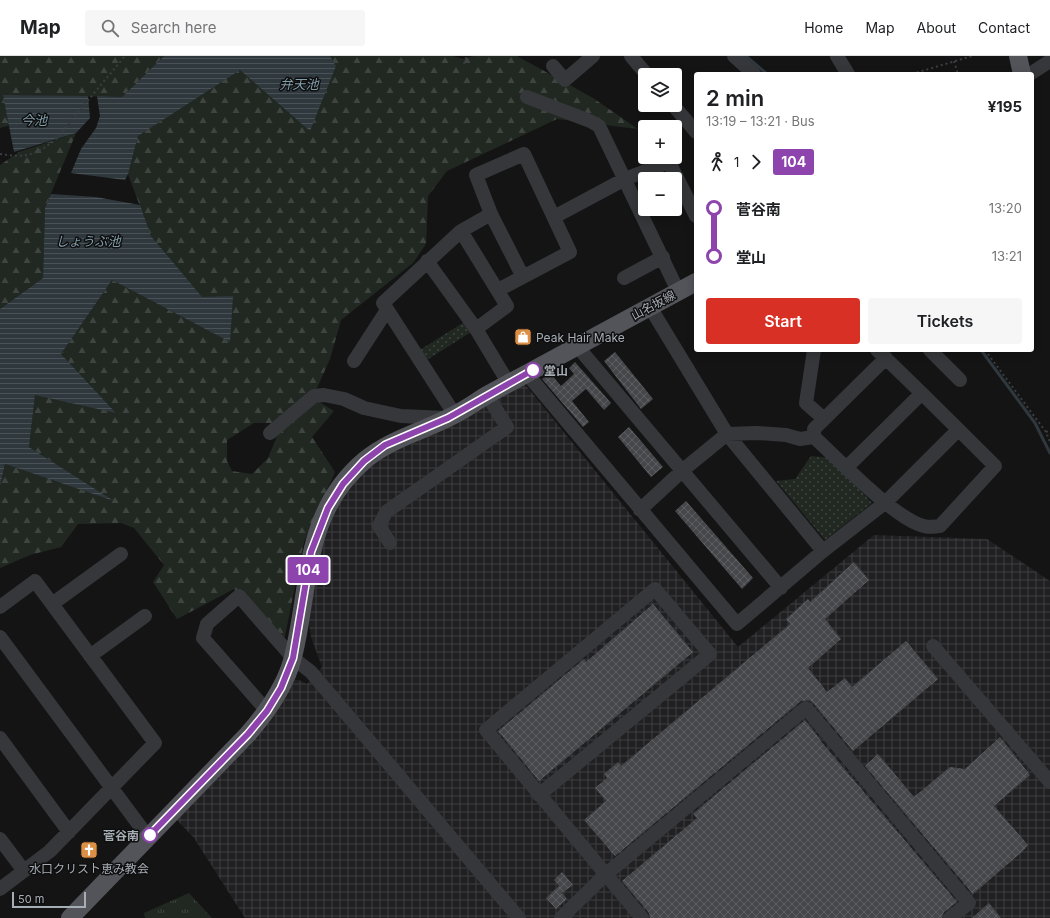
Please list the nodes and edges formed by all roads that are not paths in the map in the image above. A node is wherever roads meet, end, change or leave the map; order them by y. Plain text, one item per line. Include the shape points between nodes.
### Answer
1 (593, 56) edge
2 (631, 56) edge
3 (734, 56) edge
4 (837, 56) edge
5 (1018, 56) edge
6 (1050, 61) edge
7 (553, 66) dead end
8 (641, 68) edge
9 (752, 72) edge
10 (847, 72) edge
11 (1022, 72) edge
12 (1033, 72) edge
13 (527, 97) dead end
14 (679, 112) edge
15 (694, 130) edge
16 (625, 178) junction
17 (694, 212) edge
18 (491, 214) junction
19 (554, 217) junction
20 (461, 231) junction
21 (663, 257) junction
22 (427, 261) junction
23 (523, 277) junction
24 (624, 278) dead end
25 (694, 283) edge
26 (498, 290) junction
27 (678, 291) junction
28 (650, 307) junction
29 (387, 310) junction
30 (476, 329) junction
31 (577, 346) junction
32 (814, 352) edge
33 (932, 352) edge
34 (882, 354) edge
35 (354, 361) dead end
36 (527, 374) junction
37 (960, 380) dead end
38 (509, 384) junction
39 (921, 394) junction
40 (487, 395) junction
41 (452, 417) junction
42 (824, 419) junction
43 (958, 430) junction
44 (270, 433) dead end
45 (727, 434) junction
46 (814, 437) junction
47 (847, 467) junction
48 (683, 470) junction
49 (886, 502) junction
50 (640, 510) junction
51 (390, 543) dead end
52 (823, 551) junction
53 (121, 554) dead end
54 (781, 588) junction
55 (52, 604) junction
56 (0, 607) edge
57 (145, 616) dead end
58 (0, 637) edge
59 (933, 646) dead end
60 (90, 656) junction
61 (293, 658) junction
62 (267, 711) junction
63 (0, 738) edge
64 (1050, 782) edge
65 (112, 789) junction
66 (539, 795) junction
67 (69, 832) junction
68 (148, 837) junction
69 (0, 839) edge
70 (24, 871) junction
71 (606, 875) junction
72 (0, 889) edge
73 (70, 918) edge
74 (519, 918) edge
75 (561, 918) edge
76 (642, 918) edge
77 (950, 918) edge

1 - 7 street via 565,80
2 - 8 street
3 - 9 street
4 - 10 street
5 - 11 main road
6 - 12 street
13 - 16 street via 599,126
14 - 15 street
16 - 17 street via 669,162
16 - 19 street
16 - 21 street
18 - 19 street via 476,175 524,154
18 - 20 street
18 - 23 street
19 - 23 street via 570,252
20 - 22 street
20 - 26 street
21 - 24 street
21 - 27 street
22 - 29 street via 383,303
22 - 30 street
23 - 26 street
25 - 27 main road, 山名坂線
26 - 30 street via 507,306
27 - 28 main road, 山名坂線
28 - 31 main road, 山名坂線
28 - 45 street
29 - 35 street
29 - 41 street
30 - 38 street
31 - 36 main road, 山名坂線
31 - 48 street
32 - 42 street via 806,403
33 - 37 street
34 - 39 street
34 - 42 street
36 - 38 main road, 山名坂線
36 - 50 street
38 - 40 main road, 山名坂線
39 - 43 street
39 - 47 street
40 - 41 main road, 山名坂線
40 - 51 street via 507,427 386,512 379,526
41 - 44 street via 401,416 364,408 344,399 324,395 314,396
41 - 61 main road, 山名坂線 via 385,445 364,461 335,496 311,552
42 - 46 street via 814,429
43 - 49 street
43 - 49 street via 995,466 940,526 925,527 908,520
45 - 46 street via 772,434 800,439
45 - 48 street
45 - 52 street
46 - 47 street
47 - 49 street
48 - 50 street
48 - 54 street
49 - 52 street
50 - 54 street via 737,624
52 - 54 street
53 - 55 street
55 - 56 street via 35,582
55 - 60 street
57 - 60 street
58 - 65 street
59 - 64 street
60 - 65 street via 155,743
61 - 62 main road, 山名坂線 via 281,688
61 - 62 street via 239,596 207,624 203,638
61 - 74 street via 311,672
62 - 68 main road, 山名坂線
63 - 67 street
65 - 67 street
65 - 68 street
66 - 66 street via 486,730 655,589 710,654
66 - 71 street
67 - 70 street
68 - 73 main road, 山名坂線
69 - 70 street
70 - 72 street
71 - 75 street
71 - 76 street
71 - 77 street via 806,708 969,903

